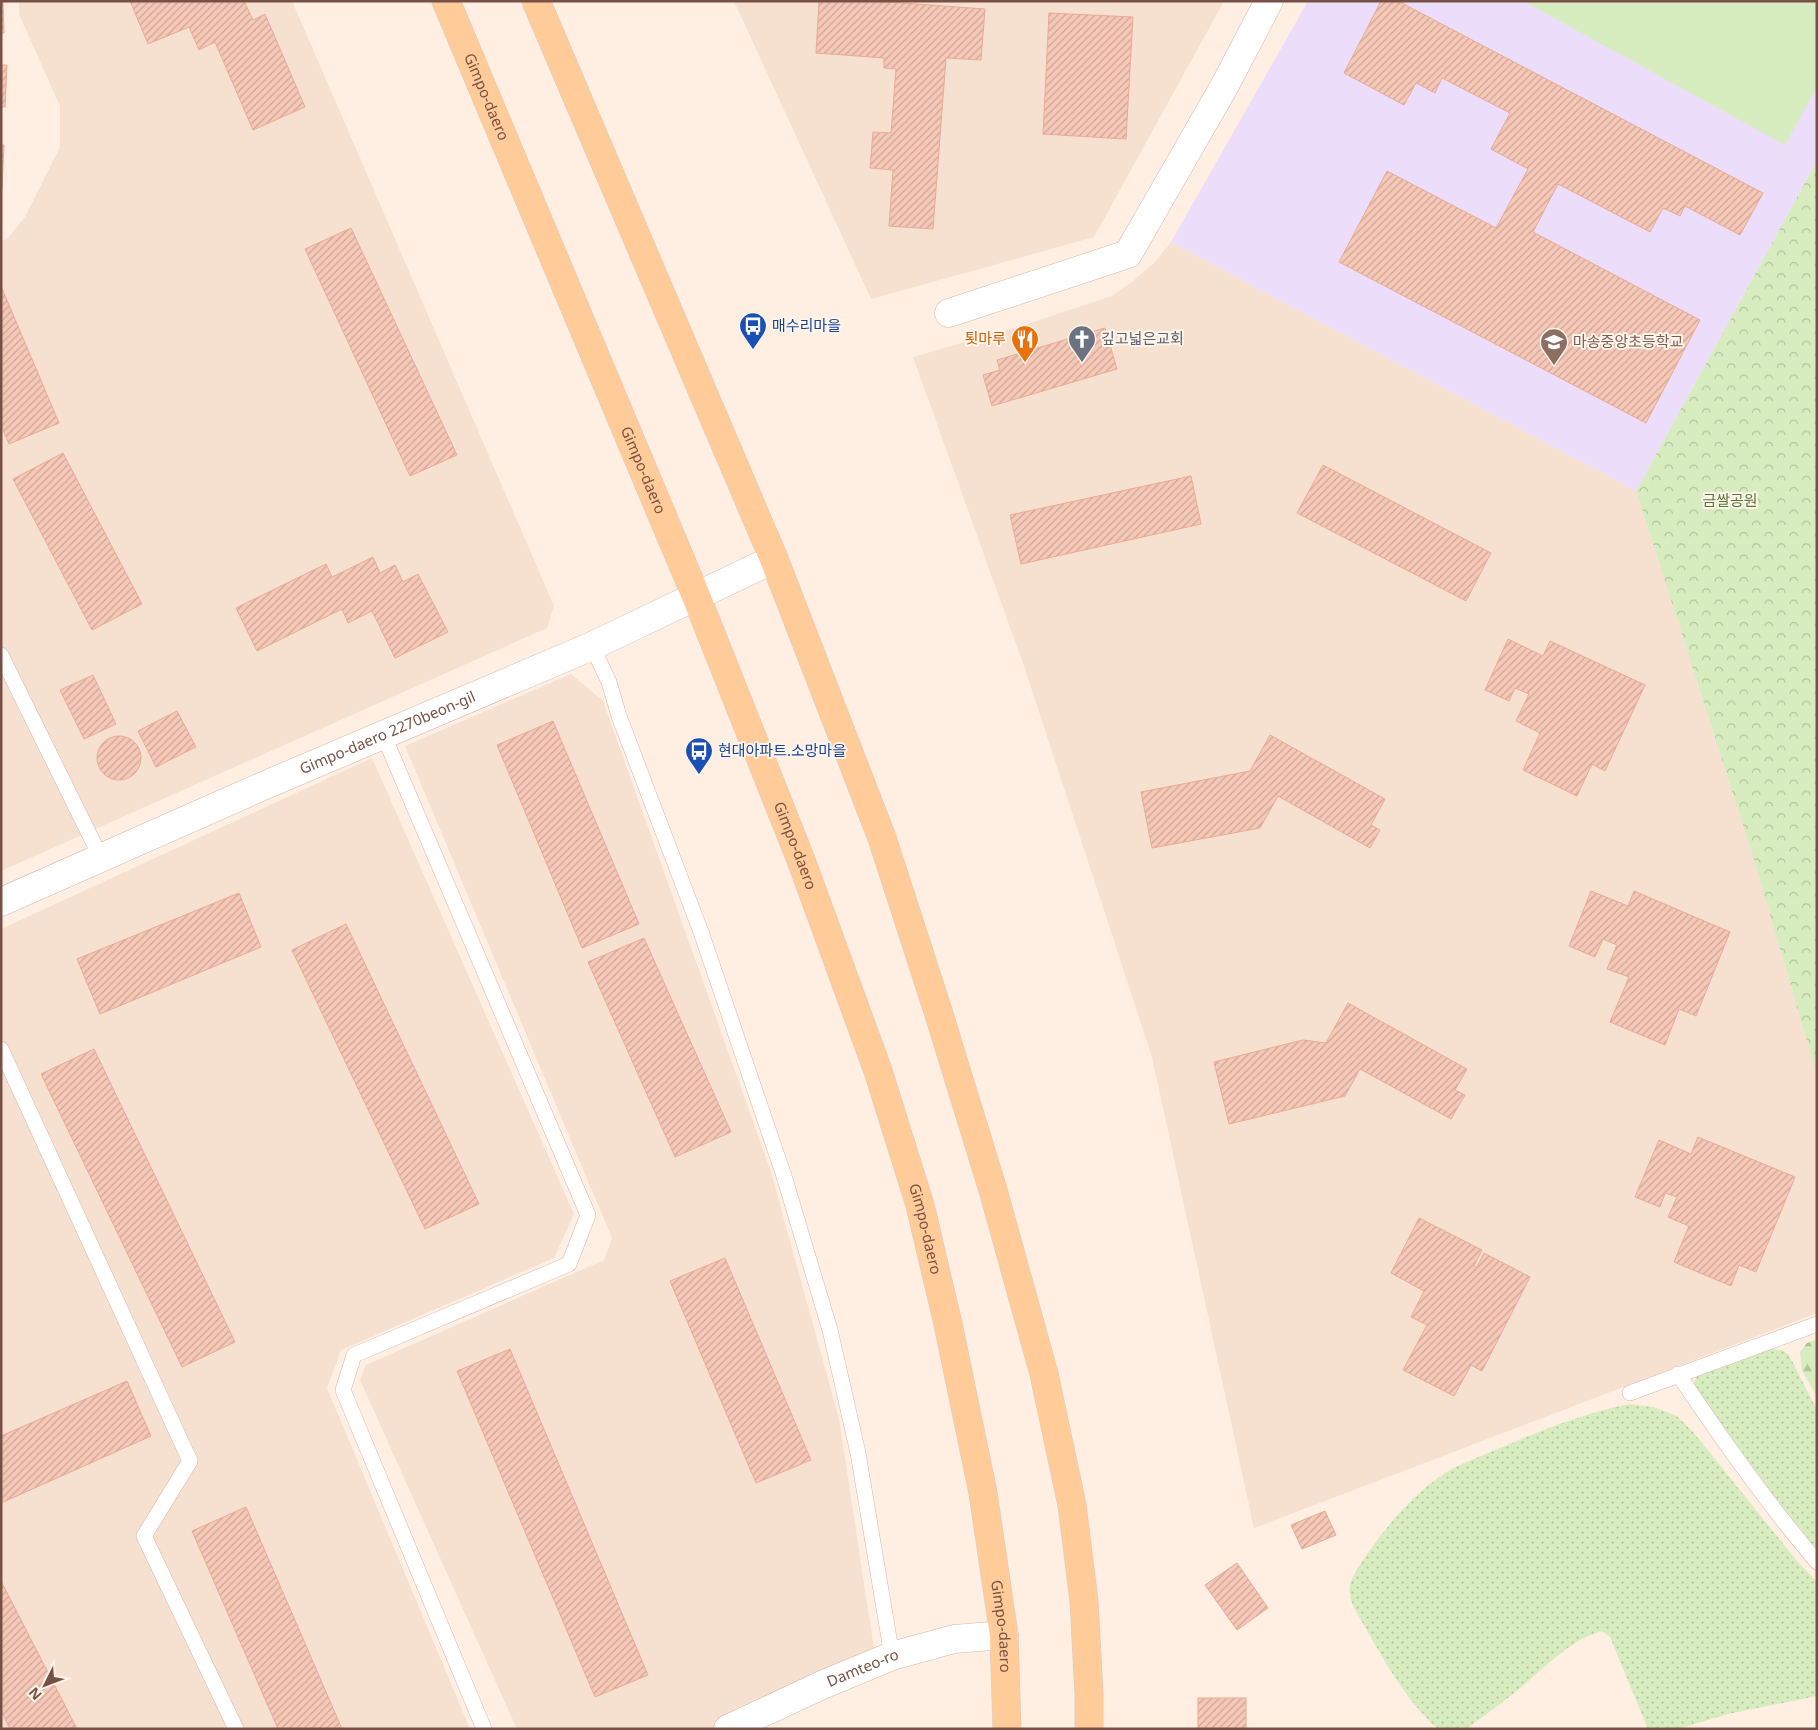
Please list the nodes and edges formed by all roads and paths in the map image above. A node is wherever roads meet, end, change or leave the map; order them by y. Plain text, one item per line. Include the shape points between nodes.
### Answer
1 (446, 1) edge
2 (536, 1) edge
3 (1269, 1) edge
4 (949, 312) dead end
5 (774, 559) junction
6 (696, 596) junction
7 (592, 646) junction
8 (1, 656) edge
9 (383, 734) junction
10 (101, 858) junction
11 (1, 902) edge
12 (1, 1049) edge
13 (1817, 1324) edge
14 (1678, 1374) junction
15 (1630, 1393) dead end
16 (1817, 1562) edge
17 (1004, 1635) junction
18 (892, 1656) junction
19 (236, 1729) edge
20 (484, 1729) edge
21 (728, 1729) edge
22 (1007, 1729) edge
23 (1089, 1729) edge

1 - 6 main road, Gimpo-daero
2 - 5 main road
3 - 4 street via 1128,254
5 - 6 street, Gimpo-daero 2270beon-gil
5 - 23 main road via 882,838 990,1180 1044,1374 1072,1505 1084,1601
6 - 7 street, Gimpo-daero 2270beon-gil
6 - 17 main road, Gimpo-daero via 801,860 878,1070 920,1205 983,1493
7 - 9 street, Gimpo-daero 2270beon-gil
7 - 18 lane via 609,682 701,932 784,1176 830,1330 853,1434
8 - 10 lane
9 - 10 street, Gimpo-daero 2270beon-gil
9 - 20 lane via 588,1215 569,1264 354,1355 343,1390
10 - 11 street, Gimpo-daero 2270beon-gil
12 - 19 lane via 190,1461 144,1536
13 - 14 lane
14 - 15 lane
14 - 16 lane via 1738,1462
17 - 18 street, Damteo-ro via 954,1639
17 - 22 main road, Gimpo-daero
18 - 21 street, Damteo-ro via 822,1684

